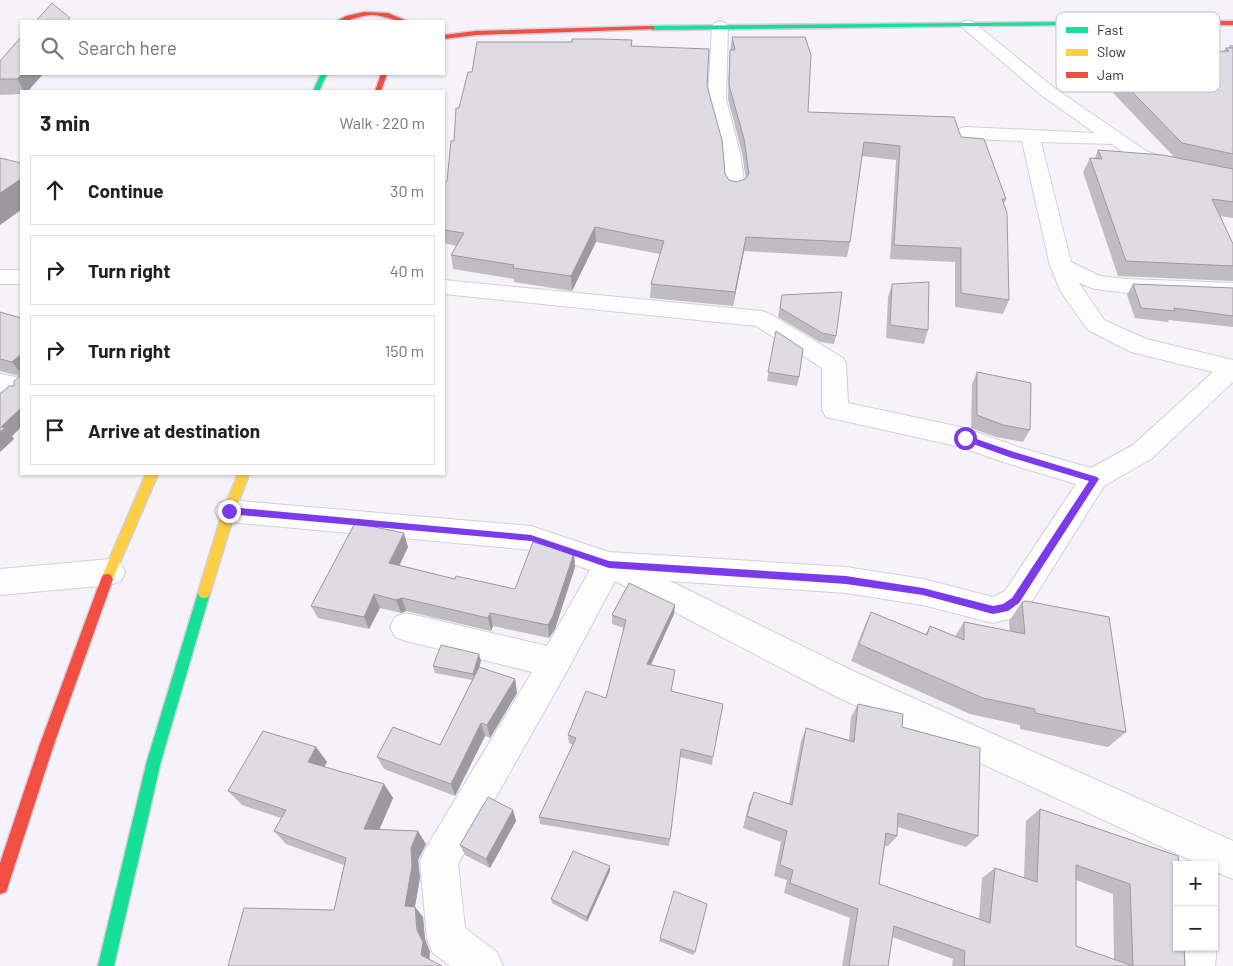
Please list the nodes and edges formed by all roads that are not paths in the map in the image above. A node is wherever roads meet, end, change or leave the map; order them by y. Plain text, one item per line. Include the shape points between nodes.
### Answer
1 (349, 3) dead end
2 (405, 18) edge
3 (343, 19) edge
4 (1220, 19) edge
5 (1233, 19) edge
6 (1056, 21) edge
7 (1220, 23) edge
8 (1233, 23) edge
9 (1056, 24) edge
10 (968, 25) junction
11 (445, 26) edge
12 (720, 26) junction
13 (445, 37) edge
14 (324, 75) edge
15 (384, 75) edge
16 (316, 90) edge
17 (378, 90) edge
18 (965, 134) dead end
19 (1030, 136) junction
20 (1116, 139) junction
21 (1233, 177) edge
22 (735, 188) edge
23 (1061, 266) junction
24 (0, 277) edge
25 (20, 277) edge
26 (445, 287) edge
27 (1233, 290) edge
28 (1233, 368) edge
29 (152, 475) edge
30 (242, 475) edge
31 (1094, 479) junction
32 (229, 511) junction
33 (609, 564) junction
34 (110, 572) junction
35 (0, 582) edge
36 (406, 628) dead end
37 (555, 663) junction
38 (1216, 858) edge
39 (0, 886) edge
40 (1196, 951) edge
41 (106, 966) edge
42 (483, 966) edge
43 (1194, 966) edge

1 - 3 main road
2 - 3 main road via 368,13
4 - 5 main road
6 - 11 main road
7 - 8 main road
9 - 10 main road
10 - 12 main road
10 - 20 street via 1047,91
12 - 13 main road via 476,33
12 - 22 street via 717,99 731,153
14 - 16 main road
15 - 17 main road
18 - 19 street
19 - 20 street
19 - 23 street
20 - 21 street via 1139,155 1161,163
23 - 27 street via 1096,282
23 - 28 street via 1072,292 1096,325 1139,346
24 - 25 street
26 - 31 street via 762,319 834,364 835,410 965,438
28 - 31 street via 1142,452
29 - 34 main road
30 - 32 main road
31 - 33 street via 1016,600 1005,608 993,610 923,592 846,580
32 - 33 street via 531,538
32 - 41 main road via 154,761
33 - 37 street
33 - 38 street via 843,682
34 - 35 street
34 - 39 main road via 26,802
36 - 37 street
37 - 42 street via 439,862 447,939
40 - 43 street

